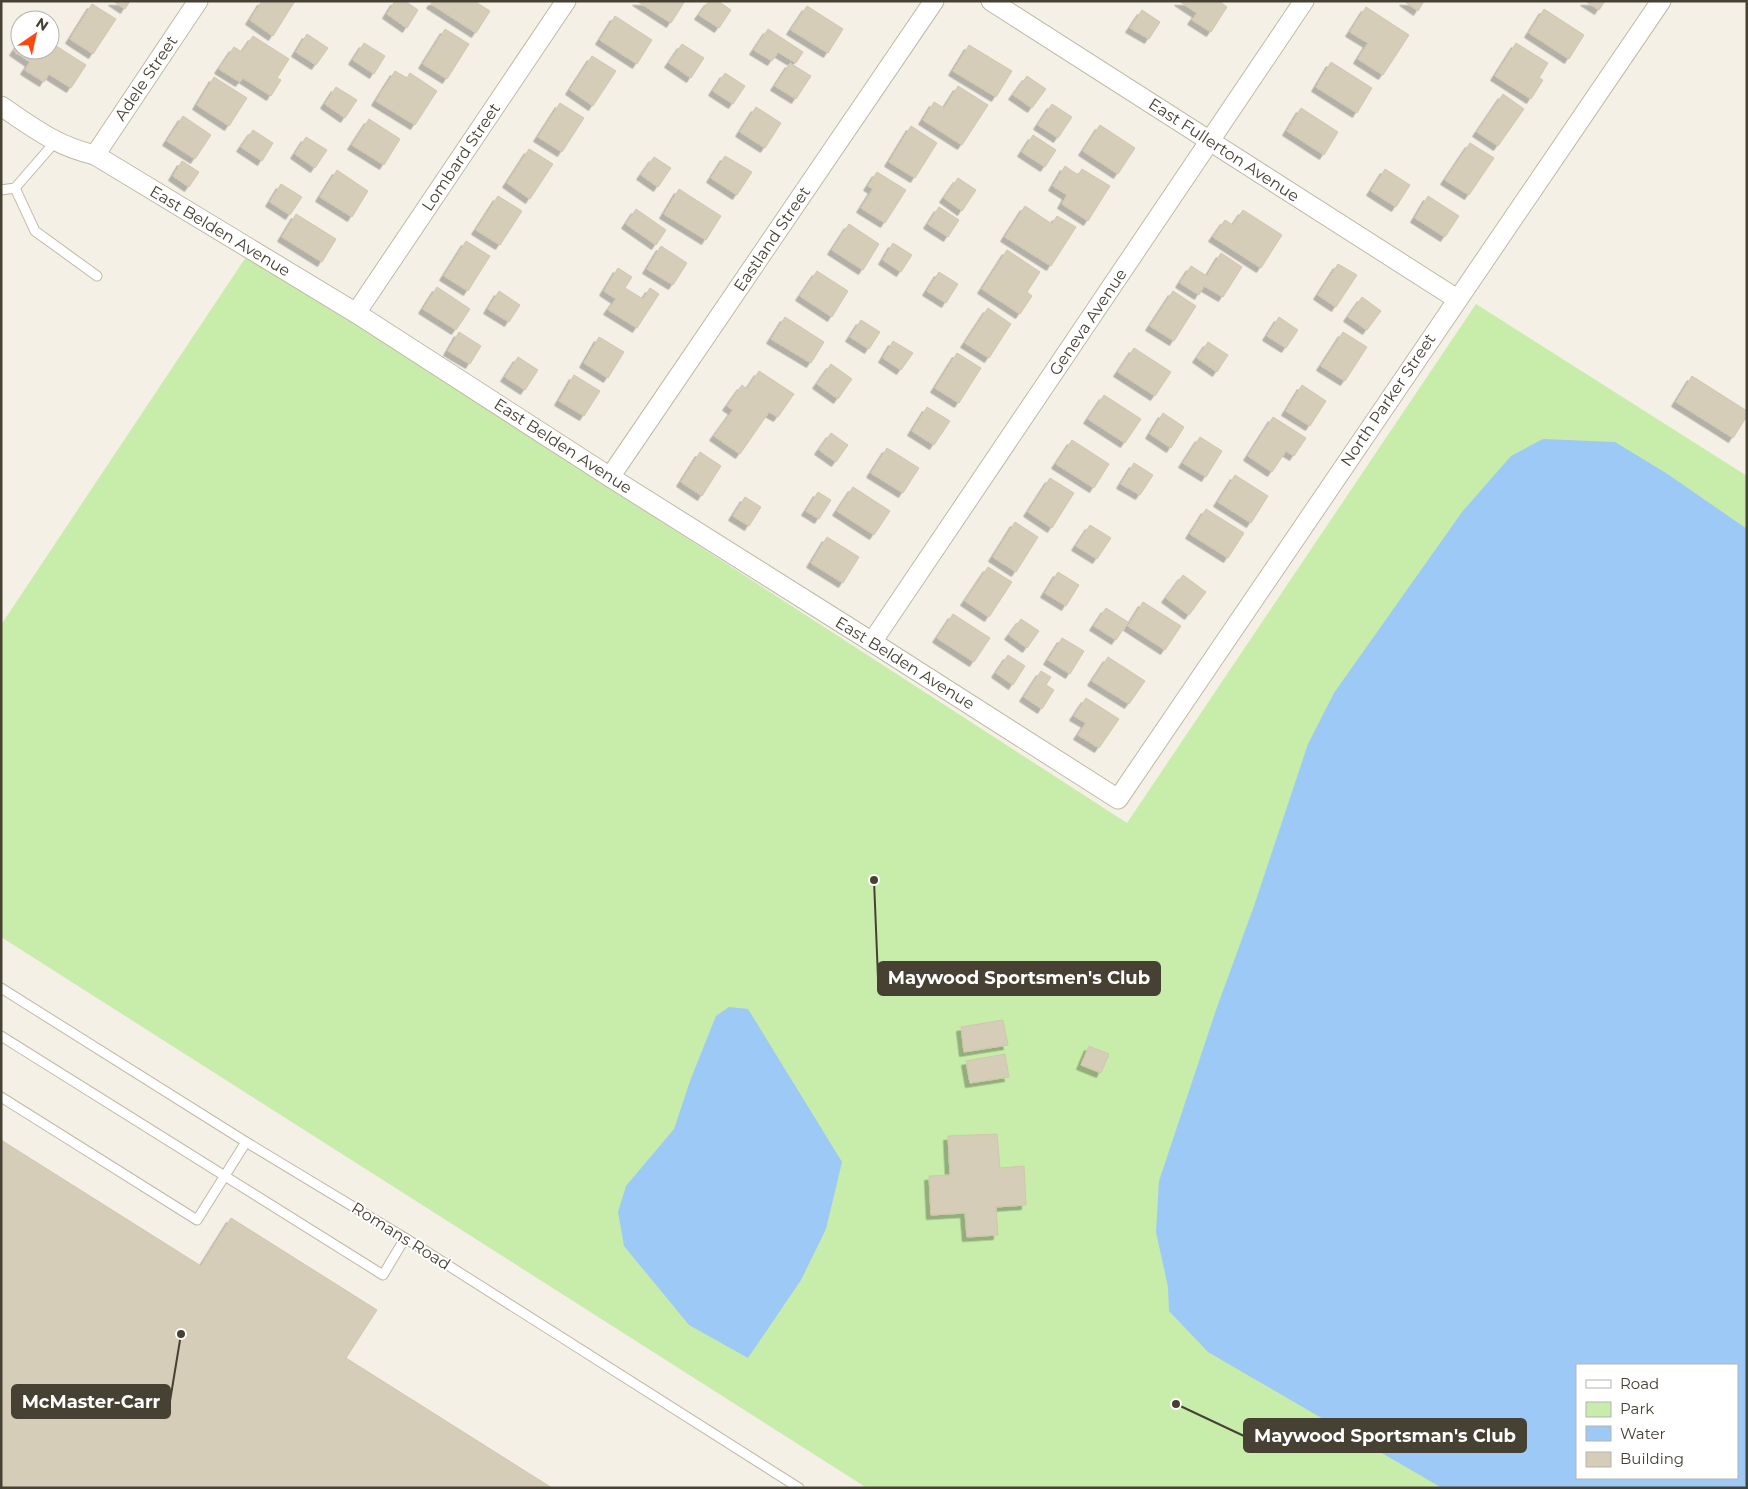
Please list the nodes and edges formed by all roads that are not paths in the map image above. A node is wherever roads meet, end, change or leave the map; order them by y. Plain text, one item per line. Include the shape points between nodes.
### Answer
1 (198, 1) edge
2 (566, 1) edge
3 (934, 1) edge
4 (991, 1) edge
5 (1304, 1) edge
6 (1661, 1) edge
7 (1, 106) edge
8 (1210, 141) junction
9 (55, 142) junction
10 (95, 155) junction
11 (15, 188) junction
12 (1, 190) edge
13 (97, 276) dead end
14 (1457, 299) junction
15 (356, 313) junction
16 (610, 477) junction
17 (872, 642) junction
18 (1118, 799) joint
19 (1, 988) edge
20 (1, 1036) edge
21 (1, 1097) edge
22 (246, 1142) junction
23 (225, 1177) junction
24 (405, 1238) junction
25 (799, 1488) edge

1 - 10 street, Adele Street
2 - 15 street, Lombard Street
3 - 16 street, Eastland Street
4 - 8 street, East Fullerton Avenue
5 - 8 street, Geneva Avenue
6 - 14 street, North Parker Street
7 - 9 street, East Belden Avenue
8 - 14 street, East Fullerton Avenue
8 - 17 street, Geneva Avenue
9 - 10 street, East Belden Avenue
9 - 11 lane
10 - 15 street, East Belden Avenue
11 - 12 lane
11 - 13 lane via 35,231
14 - 18 street, North Parker Street
15 - 16 street, East Belden Avenue
16 - 17 street, East Belden Avenue
17 - 18 street, East Belden Avenue
19 - 22 lane, Romans Road
20 - 23 lane
21 - 23 lane via 197,1220
22 - 23 lane
22 - 24 lane, Romans Road
23 - 24 lane via 383,1275
24 - 25 lane, Romans Road

